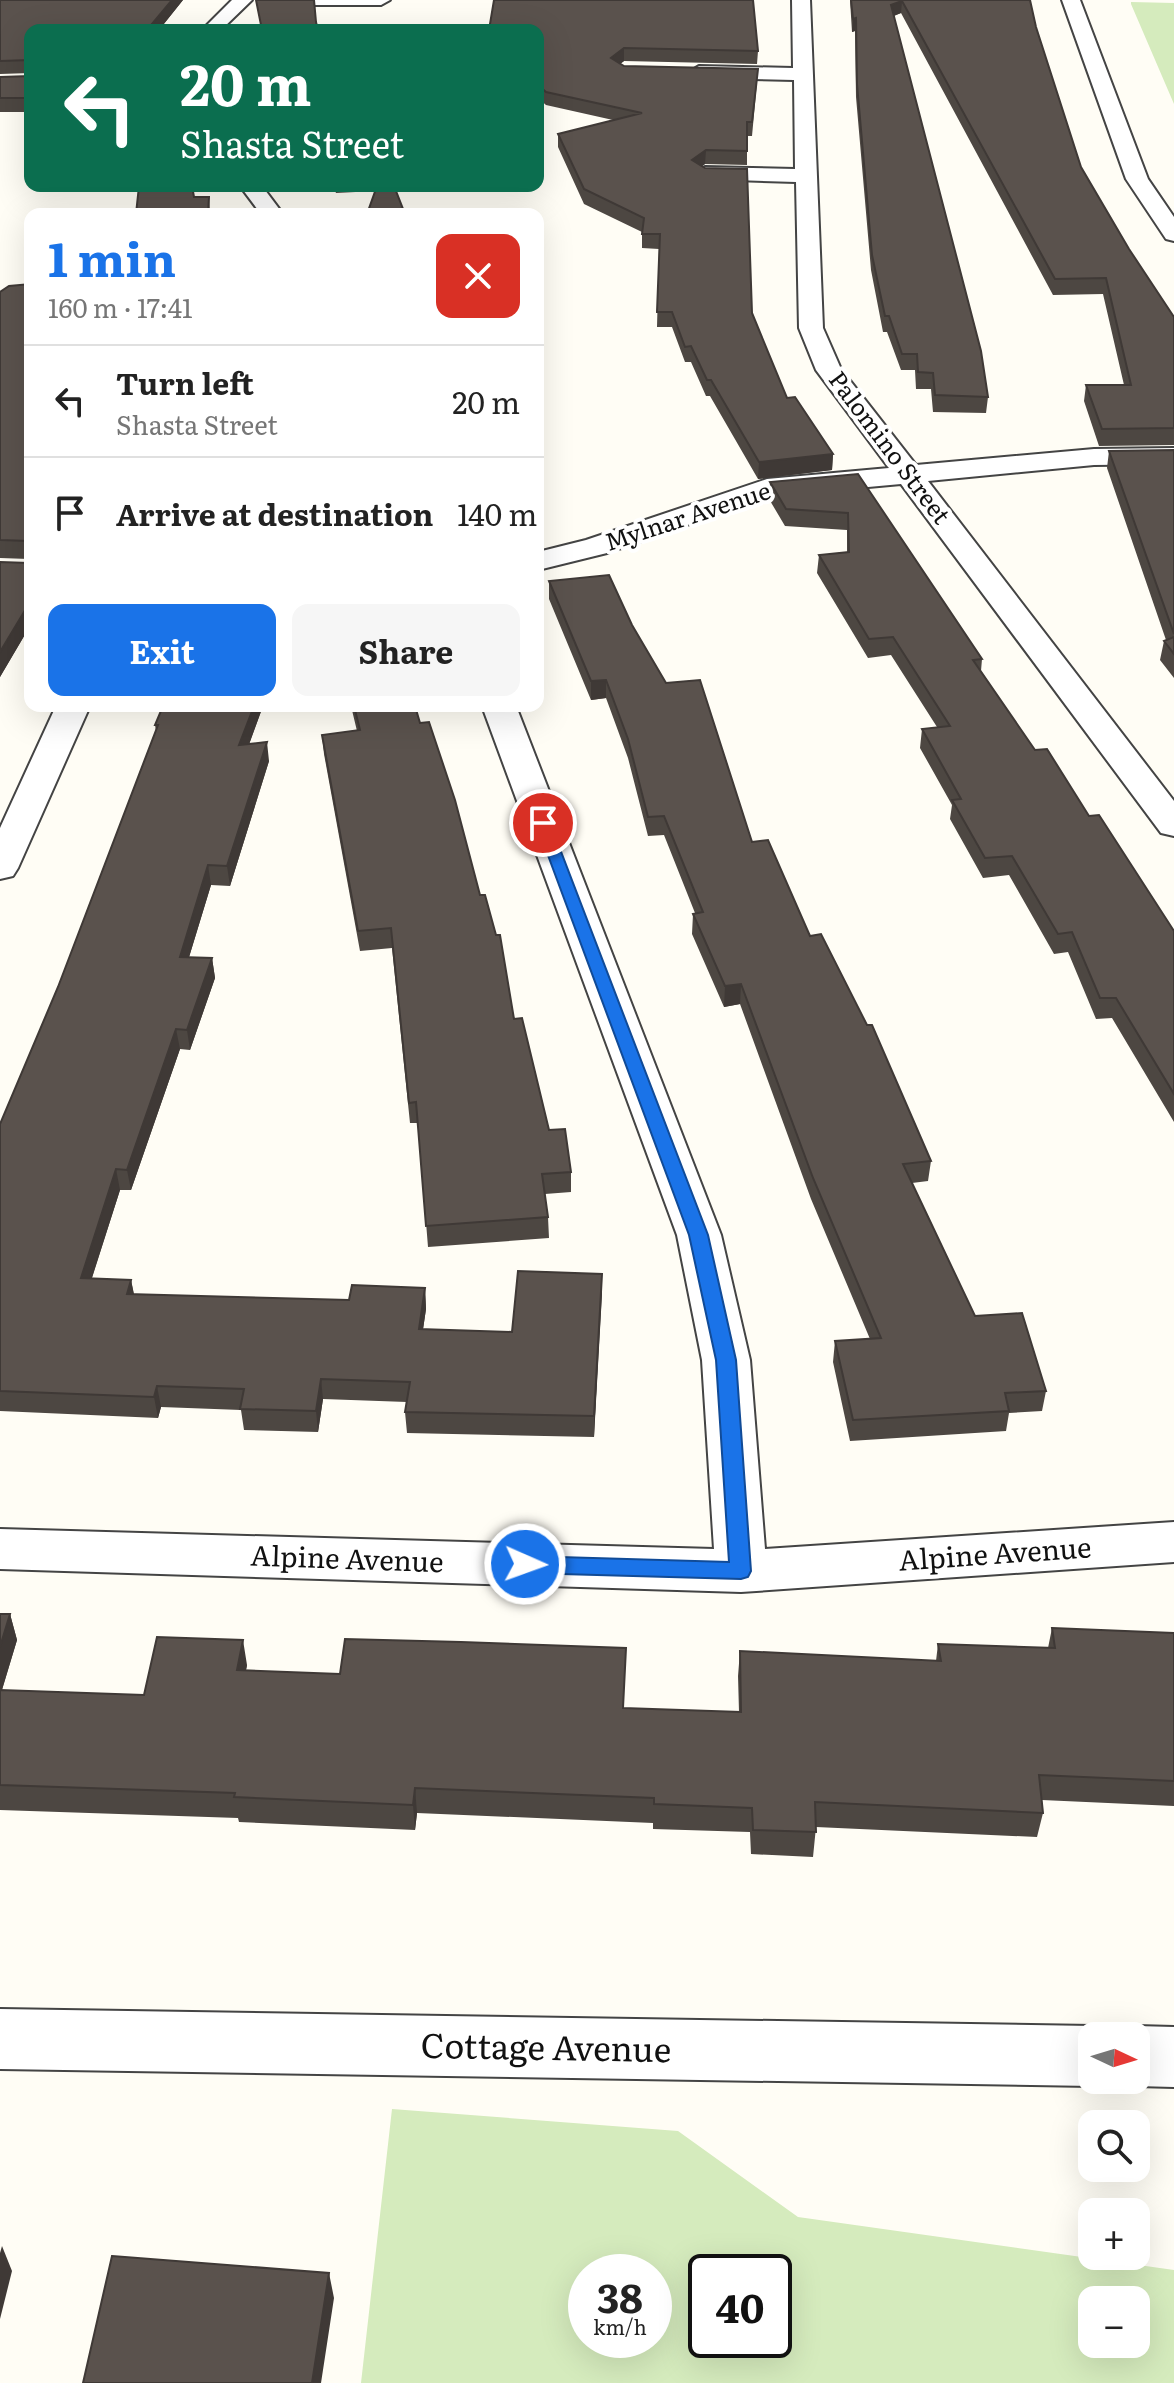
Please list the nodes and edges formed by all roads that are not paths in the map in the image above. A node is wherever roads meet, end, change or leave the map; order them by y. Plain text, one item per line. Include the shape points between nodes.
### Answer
1 (243, 0) edge
2 (281, 0) edge
3 (381, 0) edge
4 (801, 0) edge
5 (1071, 0) edge
6 (216, 24) edge
7 (684, 71) edge
8 (804, 74) junction
9 (705, 173) edge
10 (806, 176) junction
11 (1137, 179) junction
12 (1162, 179) dead end
13 (1174, 234) edge
14 (1174, 456) edge
15 (907, 473) junction
16 (544, 559) edge
17 (70, 712) edge
18 (501, 712) edge
19 (1174, 825) edge
20 (0, 868) edge
21 (1174, 1542) edge
22 (0, 1549) edge
23 (741, 1571) junction
24 (0, 2039) edge
25 (1078, 2056) edge
26 (1150, 2056) edge
27 (1174, 2057) edge

1 - 6 street
2 - 3 street
4 - 8 street, Palomino Street
5 - 11 street
7 - 8 street
8 - 10 street, Palomino Street
9 - 10 street
10 - 15 street, Palomino Street via 811,328 829,370
11 - 12 street
11 - 13 street
14 - 15 street, Mylnar Avenue via 1094,457
15 - 16 street, Mylnar Avenue via 767,488 628,537
15 - 19 street, Palomino Street
17 - 20 street
18 - 23 street via 699,1235 726,1360
21 - 23 street, Alpine Avenue
22 - 23 street, Alpine Avenue
24 - 25 street, Cottage Avenue
26 - 27 street

